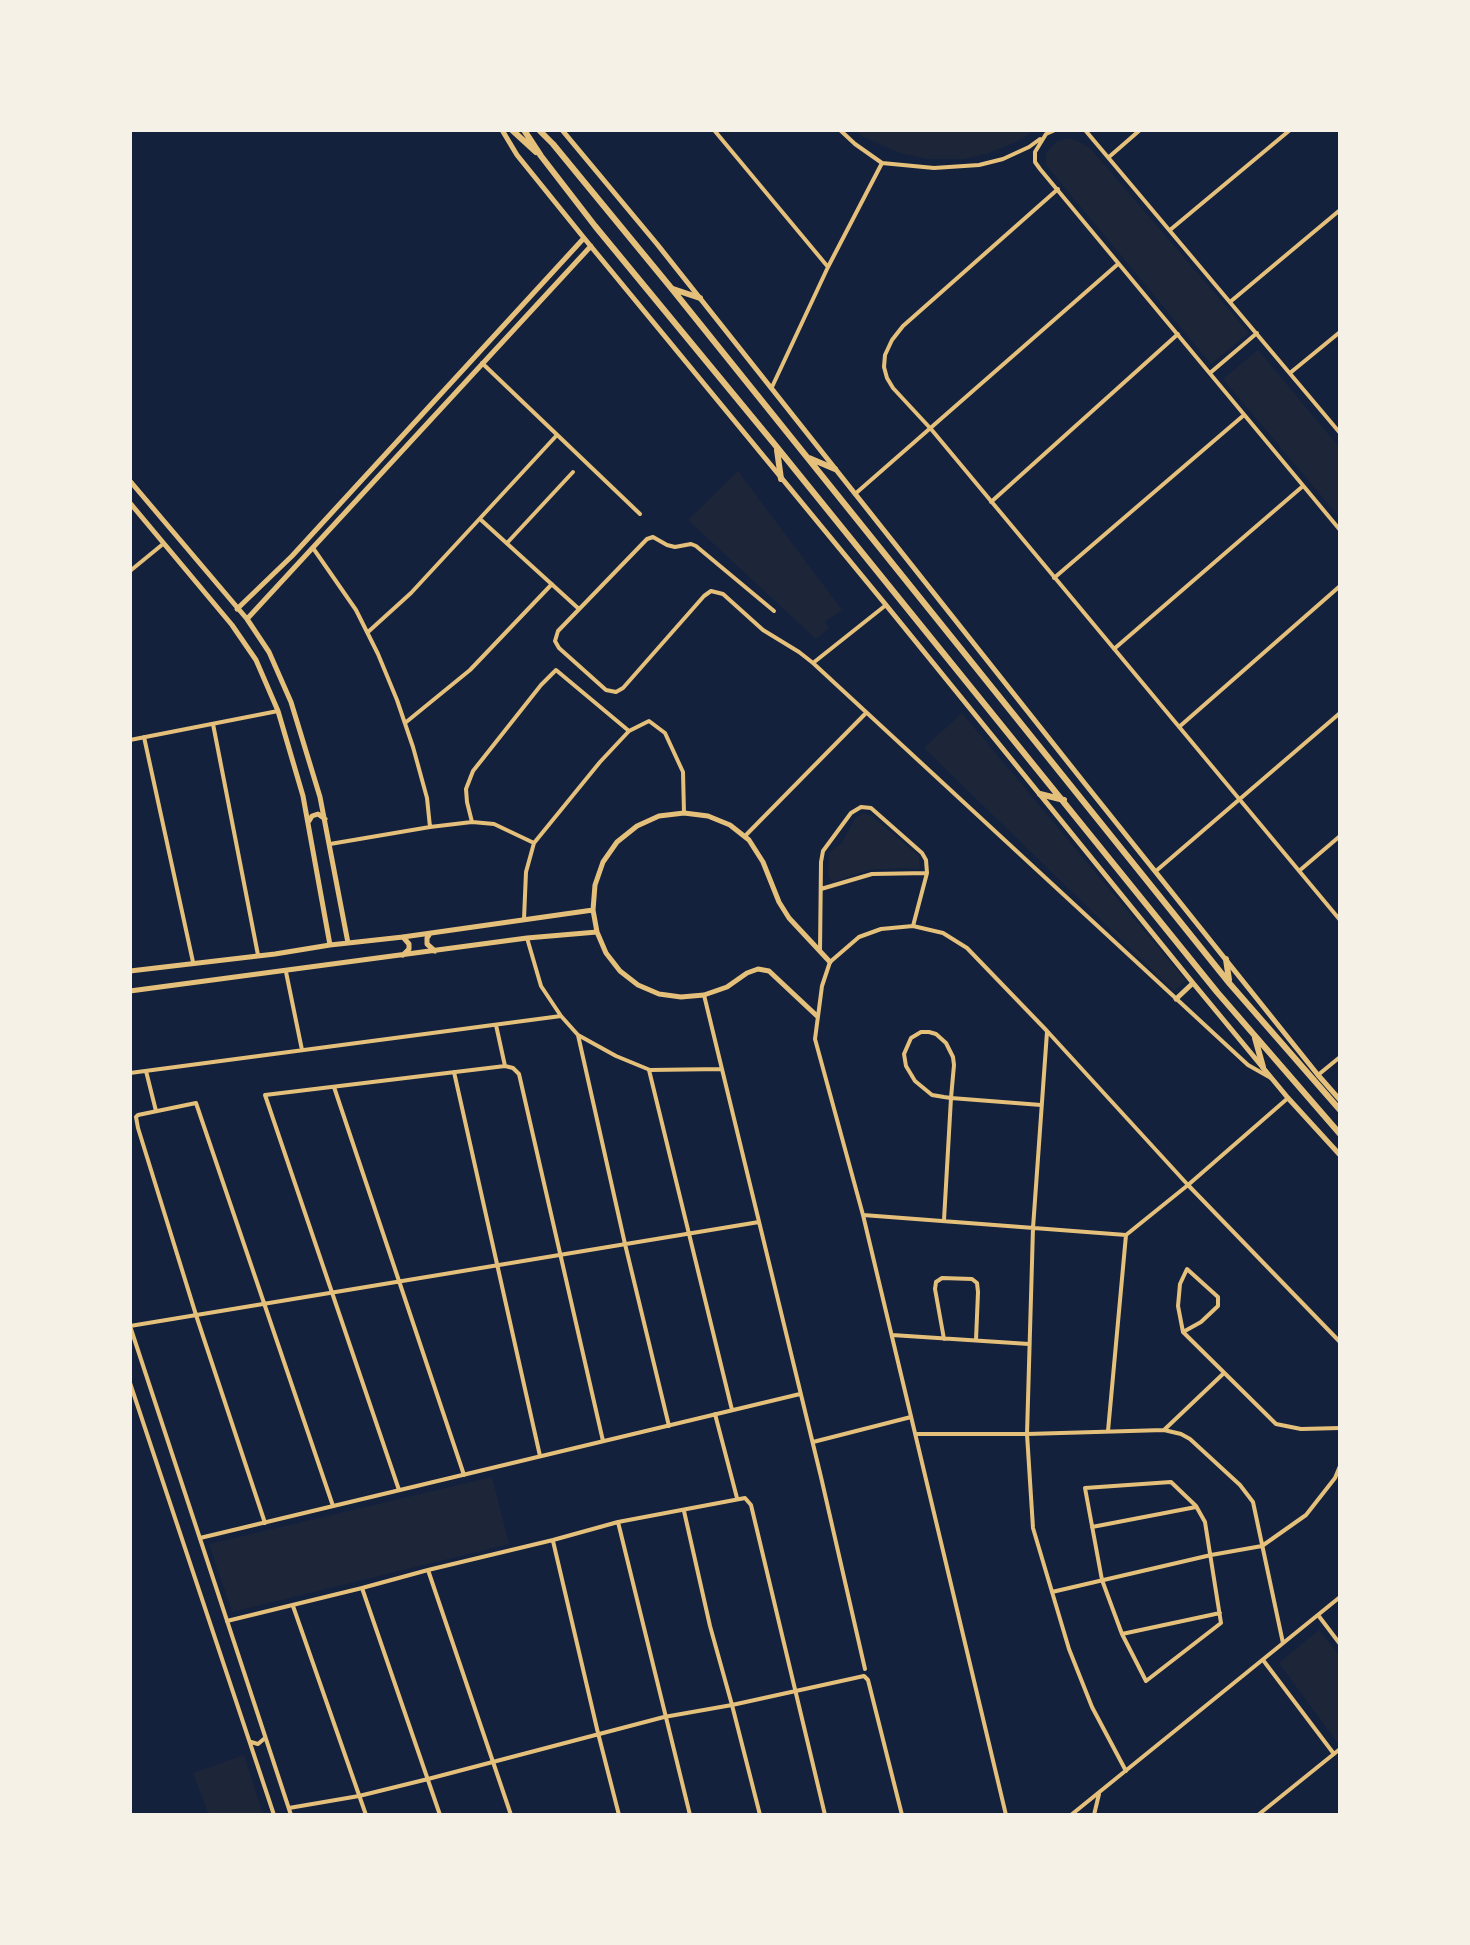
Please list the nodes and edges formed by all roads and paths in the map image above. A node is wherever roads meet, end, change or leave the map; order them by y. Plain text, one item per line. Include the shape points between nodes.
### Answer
1 (502, 130) edge
2 (512, 130) edge
3 (524, 130) edge
4 (539, 130) edge
5 (546, 130) edge
6 (562, 130) edge
7 (714, 130) edge
8 (840, 130) edge
9 (1085, 130) edge
10 (1140, 130) edge
11 (1290, 130) edge
12 (1051, 131) edge
13 (553, 144) junction
14 (541, 156) junction
15 (1109, 157) junction
16 (882, 163) junction
17 (1058, 189) junction
18 (1340, 210) edge
19 (1170, 230) junction
20 (584, 238) junction
21 (591, 246) junction
22 (1119, 263) junction
23 (828, 267) junction
24 (672, 289) junction
25 (700, 298) junction
26 (1230, 302) junction
27 (1340, 332) edge
28 (1257, 333) junction
29 (1178, 334) junction
30 (482, 363) junction
31 (1210, 373) junction
32 (1290, 373) junction
33 (771, 389) junction
34 (1244, 414) junction
35 (931, 429) junction
36 (1340, 433) edge
37 (557, 435) junction
38 (776, 446) junction
39 (805, 456) junction
40 (835, 469) junction
41 (573, 472) dead end
42 (781, 479) junction
43 (130, 481) edge
44 (1304, 486) junction
45 (855, 494) junction
46 (991, 502) junction
47 (130, 503) edge
48 (640, 514) dead end
49 (480, 518) junction
50 (1340, 530) edge
51 (507, 543) junction
52 (163, 544) junction
53 (313, 548) junction
54 (292, 556) junction
55 (298, 563) junction
56 (282, 565) junction
57 (130, 571) edge
58 (290, 572) junction
59 (1054, 578) junction
60 (552, 584) junction
61 (1340, 586) edge
62 (886, 605) junction
63 (237, 609) junction
64 (579, 609) junction
65 (774, 611) dead end
66 (247, 619) junction
67 (368, 632) junction
68 (1114, 649) junction
69 (813, 663) junction
70 (278, 711) junction
71 (866, 713) junction
72 (1340, 713) edge
73 (405, 723) junction
74 (213, 724) junction
75 (1179, 727) junction
76 (629, 731) junction
77 (144, 737) junction
78 (130, 740) edge
79 (1086, 785) junction
80 (1077, 793) junction
81 (1040, 794) junction
82 (303, 796) junction
83 (320, 797) junction
84 (1239, 799) junction
85 (1064, 800) junction
86 (684, 813) junction
87 (326, 820) junction
88 (308, 822) junction
89 (472, 822) junction
90 (430, 827) junction
91 (745, 836) junction
92 (1340, 836) edge
93 (534, 843) junction
94 (330, 844) junction
95 (1156, 871) junction
96 (1299, 871) junction
97 (927, 873) junction
98 (821, 889) junction
99 (593, 910) junction
100 (524, 919) junction
101 (1340, 920) edge
102 (913, 926) junction
103 (597, 932) junction
104 (434, 933) junction
105 (403, 937) junction
106 (527, 938) junction
107 (348, 943) junction
108 (330, 945) junction
109 (435, 951) junction
110 (820, 951) junction
111 (258, 955) junction
112 (403, 956) junction
113 (1226, 959) junction
114 (193, 962) junction
115 (830, 962) junction
116 (130, 971) edge
117 (286, 972) junction
118 (1193, 983) junction
119 (1230, 984) junction
120 (130, 991) edge
121 (704, 995) junction
122 (1176, 999) junction
123 (561, 1016) junction
124 (817, 1016) junction
125 (496, 1025) junction
126 (1047, 1031) junction
127 (1254, 1034) junction
128 (578, 1035) junction
129 (302, 1050) junction
130 (1340, 1057) edge
131 (505, 1066) junction
132 (1263, 1067) junction
133 (722, 1069) junction
134 (649, 1070) junction
135 (146, 1071) junction
136 (454, 1072) junction
137 (130, 1073) edge
138 (1318, 1075) junction
139 (1273, 1079) junction
140 (334, 1087) junction
141 (951, 1098) junction
142 (1288, 1098) junction
143 (1340, 1100) edge
144 (1041, 1105) junction
145 (1340, 1110) edge
146 (156, 1111) junction
147 (1340, 1134) edge
148 (1340, 1155) edge
149 (1188, 1185) junction
150 (863, 1215) junction
151 (944, 1220) junction
152 (759, 1222) junction
153 (1033, 1228) junction
154 (688, 1234) junction
155 (1126, 1235) junction
156 (625, 1244) junction
157 (559, 1255) junction
158 (497, 1265) junction
159 (399, 1282) junction
160 (332, 1293) junction
161 (265, 1304) junction
162 (196, 1315) junction
163 (130, 1326) edge
164 (1183, 1332) junction
165 (892, 1335) junction
166 (944, 1339) junction
167 (976, 1340) junction
168 (1340, 1342) edge
169 (1030, 1344) junction
170 (1224, 1373) junction
171 (130, 1383) edge
172 (801, 1394) junction
173 (732, 1410) junction
174 (715, 1414) junction
175 (911, 1417) junction
176 (669, 1426) junction
177 (1340, 1428) edge
178 (1164, 1430) junction
179 (1108, 1432) junction
180 (915, 1434) junction
181 (1027, 1434) junction
182 (603, 1441) junction
183 (812, 1442) junction
184 (540, 1456) junction
185 (1340, 1466) edge
186 (464, 1475) junction
187 (399, 1490) junction
188 (737, 1498) junction
189 (333, 1506) junction
190 (1196, 1506) junction
191 (684, 1510) junction
192 (618, 1522) junction
193 (265, 1523) junction
194 (1092, 1527) junction
195 (200, 1538) junction
196 (553, 1540) junction
197 (1262, 1546) junction
198 (1211, 1555) junction
199 (428, 1570) junction
200 (1102, 1580) junction
201 (362, 1588) junction
202 (1052, 1592) junction
203 (1340, 1597) edge
204 (293, 1605) junction
205 (1220, 1613) junction
206 (1318, 1615) junction
207 (227, 1621) junction
208 (1122, 1634) junction
209 (1283, 1643) junction
210 (1340, 1644) edge
211 (1263, 1660) junction
212 (865, 1669) dead end
213 (796, 1691) junction
214 (732, 1705) junction
215 (664, 1717) junction
216 (598, 1733) junction
217 (265, 1738) junction
218 (249, 1741) junction
219 (1340, 1749) edge
220 (1334, 1754) junction
221 (261, 1762) junction
222 (274, 1762) junction
223 (493, 1763) junction
224 (1126, 1771) junction
225 (428, 1779) junction
226 (1100, 1792) junction
227 (359, 1796) junction
228 (289, 1808) junction
229 (274, 1815) edge
230 (291, 1815) edge
231 (366, 1815) edge
232 (440, 1815) edge
233 (511, 1815) edge
234 (619, 1815) edge
235 (690, 1815) edge
236 (760, 1815) edge
237 (825, 1815) edge
238 (902, 1815) edge
239 (1006, 1815) edge
240 (1071, 1815) edge
241 (1094, 1815) edge
242 (1258, 1815) edge

1 - 20 main road
2 - 14 highway
3 - 14 highway
4 - 13 highway
5 - 13 highway
6 - 25 main road
7 - 23 street
8 - 16 street
9 - 15 street
10 - 15 street
11 - 19 street
12 - 16 street via 1018,154 979,165
12 - 17 street via 1034,156
13 - 24 highway
14 - 38 highway
15 - 19 street
16 - 23 street
17 - 22 street
17 - 35 street via 892,340 885,355 887,378
18 - 26 street
19 - 26 street
20 - 21 main road
20 - 54 main road
21 - 30 main road
21 - 42 main road
22 - 29 street
22 - 35 street
23 - 33 street
24 - 25 highway
24 - 39 highway
25 - 33 main road
26 - 28 street
27 - 32 street
28 - 31 street
28 - 32 street
29 - 31 street
29 - 46 street
30 - 37 street
30 - 53 main road
31 - 34 street
32 - 36 street
33 - 40 main road
34 - 44 street
34 - 59 street
35 - 45 street
35 - 46 street
37 - 48 street
37 - 49 street
38 - 42 highway
38 - 85 highway
39 - 40 highway
39 - 80 highway
40 - 45 main road
41 - 51 street
42 - 62 main road
43 - 63 main road
44 - 50 street
44 - 68 street
45 - 79 main road
46 - 59 street
47 - 52 main road
49 - 51 street
49 - 67 street
51 - 60 street
52 - 57 street
52 - 70 main road via 256,660
53 - 55 main road
53 - 67 street
54 - 55 main road
54 - 56 main road
55 - 58 main road
56 - 58 main road
56 - 63 main road
58 - 66 main road
59 - 68 street
60 - 64 street
60 - 73 street via 470,670
61 - 75 street
62 - 69 street
62 - 81 main road
63 - 66 main road
64 - 65 street via 653,537 675,547 696,546
64 - 69 street via 556,634 556,645 609,692 623,688 711,591 723,594 763,630
66 - 83 main road via 291,702
67 - 73 street
68 - 75 street
69 - 71 street
70 - 74 street
70 - 82 main road
71 - 91 street
71 - 122 street
72 - 84 street
73 - 90 street
74 - 77 street
74 - 111 street
75 - 84 street
76 - 86 street via 649,721 665,733 683,772
76 - 89 street via 556,670 473,771 466,789
76 - 93 street
77 - 78 street
77 - 114 street
79 - 80 highway
79 - 95 main road
80 - 119 highway
81 - 85 highway
81 - 118 main road
82 - 83 main road via 313,803
82 - 88 main road
83 - 87 main road
84 - 95 street
84 - 96 street
85 - 127 highway
86 - 91 main road via 708,816
86 - 99 main road via 659,816 617,842 603,862
87 - 88 main road via 318,814
87 - 94 main road
88 - 108 main road
89 - 90 street
89 - 93 street via 494,824
90 - 94 street
91 - 110 main road via 789,918
92 - 96 street
93 - 100 street via 526,872
94 - 107 main road
95 - 113 main road
96 - 101 street
97 - 98 street via 872,874
97 - 98 street via 922,853 871,808 861,807 823,851
97 - 102 street
98 - 110 street
99 - 100 main road
99 - 103 main road
100 - 104 main road
102 - 115 street via 859,937
102 - 126 street via 943,933 967,948
103 - 106 main road
103 - 121 main road via 606,953 638,985 659,994
104 - 105 main road
104 - 109 main road via 427,941
105 - 107 main road
105 - 112 main road via 409,949
106 - 109 main road
106 - 123 street via 541,986
107 - 108 main road
108 - 111 main road
109 - 112 main road
110 - 115 main road
111 - 114 main road
112 - 117 main road
113 - 119 highway
113 - 138 main road
114 - 116 main road
115 - 124 street
117 - 120 main road
117 - 129 street
118 - 122 main road
118 - 132 main road
119 - 145 highway
121 - 124 main road via 747,973 769,971
121 - 133 street
122 - 139 street via 1248,1065
123 - 125 street
123 - 128 street
124 - 150 street via 815,1039
125 - 129 street
125 - 131 street
126 - 144 street
126 - 149 street
127 - 132 highway
127 - 147 highway
128 - 134 street
128 - 156 street
129 - 135 street
130 - 138 street
131 - 136 street
131 - 157 street via 519,1074
132 - 139 main road
133 - 134 street
133 - 152 street
134 - 154 street
135 - 137 street
135 - 146 street
136 - 140 street
136 - 158 street
138 - 143 main road
139 - 142 main road
140 - 159 street
140 - 160 street via 265,1095
141 - 141 street via 950,1049 936,1034 915,1034 904,1054 910,1074 927,1092
141 - 144 street
141 - 151 street
142 - 148 main road
142 - 149 street
144 - 153 street
146 - 161 street via 196,1103
146 - 162 street via 138,1115 136,1122
149 - 155 street
149 - 168 street
150 - 151 street
150 - 165 street
151 - 153 street
152 - 154 street
152 - 172 street
153 - 155 street
153 - 169 street
154 - 156 street
154 - 173 street
155 - 179 street
156 - 157 street
156 - 176 street
157 - 158 street
157 - 182 street
158 - 159 street
158 - 184 street
159 - 160 street
159 - 186 street
160 - 161 street
160 - 187 street
161 - 162 street
161 - 189 street
162 - 163 street
162 - 193 street
163 - 195 street
164 - 164 street via 1178,1306 1187,1269 1218,1297 1218,1306
164 - 170 street
165 - 166 street
165 - 175 street
166 - 167 street
166 - 167 street via 935,1289 942,1278 977,1283
167 - 169 street
169 - 181 street
170 - 177 street via 1276,1424
170 - 178 street
171 - 218 street
172 - 173 street
172 - 183 street
173 - 174 street
174 - 176 street
174 - 188 street
175 - 180 street
175 - 183 street
176 - 182 street
178 - 179 street
178 - 197 street via 1195,1442 1245,1490 1255,1509
179 - 181 street
180 - 181 street
180 - 239 street
181 - 202 street via 1033,1528
182 - 184 street
183 - 212 street
184 - 186 street
185 - 197 street via 1306,1515
186 - 187 street
187 - 189 street
188 - 191 street
188 - 213 street via 751,1505
189 - 193 street
190 - 194 street
190 - 194 street via 1171,1482 1085,1488
190 - 198 street
191 - 192 street
191 - 214 street
192 - 196 street
192 - 215 street
193 - 195 street
194 - 200 street
195 - 207 street
196 - 199 street
196 - 216 street
197 - 198 street
197 - 209 street
198 - 200 street
198 - 205 street
199 - 201 street
199 - 223 street
200 - 202 street
200 - 208 street
201 - 204 street
201 - 225 street
202 - 224 street via 1092,1707
203 - 206 street
204 - 207 street
204 - 227 street
205 - 208 street
205 - 208 street via 1221,1623 1146,1681
206 - 209 street
206 - 210 street
207 - 217 street
209 - 211 street
211 - 220 street
211 - 224 street
213 - 214 street
213 - 237 street
213 - 238 street via 857,1676 868,1680
214 - 215 street
214 - 236 street
215 - 216 street
215 - 235 street
216 - 223 street
216 - 234 street
217 - 218 street via 258,1744
217 - 222 street
218 - 221 street
219 - 220 street
220 - 242 street
221 - 222 street
221 - 229 street
222 - 228 street
223 - 225 street
223 - 233 street
224 - 226 street
225 - 227 street
225 - 232 street
226 - 240 street
226 - 241 street
227 - 228 street
227 - 231 street
228 - 230 street

